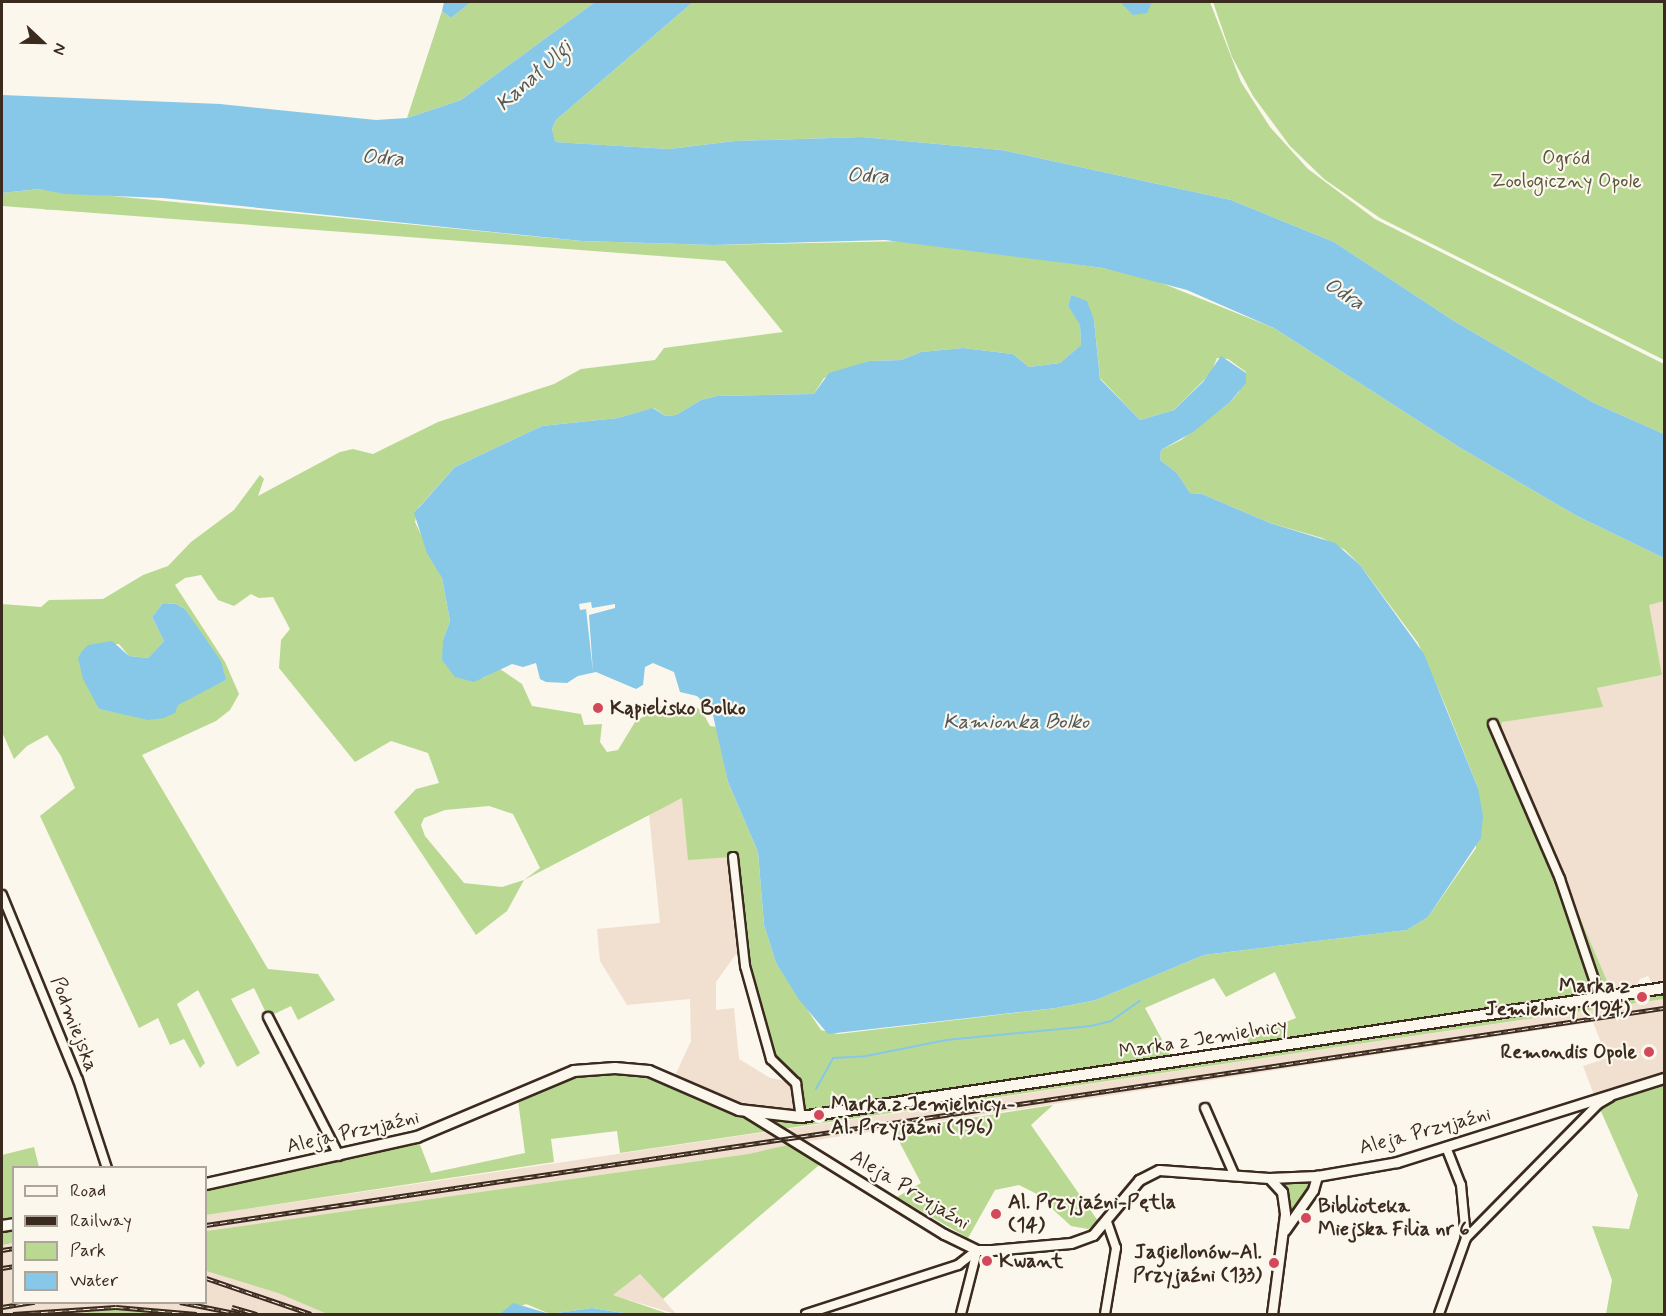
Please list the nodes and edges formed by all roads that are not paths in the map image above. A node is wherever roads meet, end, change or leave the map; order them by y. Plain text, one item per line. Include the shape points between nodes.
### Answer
1 (1493, 724) dead end
2 (733, 857) dead end
3 (2, 895) edge
4 (1665, 988) edge
5 (1600, 997) junction
6 (268, 1017) dead end
7 (1665, 1078) edge
8 (1618, 1093) junction
9 (1205, 1108) dead end
10 (747, 1112) junction
11 (801, 1117) junction
12 (1446, 1147) junction
13 (339, 1156) junction
14 (107, 1166) edge
15 (1234, 1174) junction
16 (1317, 1176) junction
17 (1269, 1178) junction
18 (207, 1184) edge
19 (1107, 1222) junction
20 (1284, 1231) junction
21 (1466, 1238) junction
22 (977, 1250) junction
23 (806, 1314) edge
24 (961, 1314) edge
25 (1105, 1314) edge
26 (1272, 1314) edge
27 (1439, 1314) edge

1 - 5 street via 1560,879
2 - 11 street via 745,966 771,1059 796,1083
3 - 14 street, Podmiejska via 78,1080
4 - 5 main road, Marka z Jemielnicy
5 - 11 main road, Marka z Jemielnicy
6 - 13 street
7 - 8 street, Aleja Przyjaźni
8 - 12 street, Aleja Przyjaźni
8 - 21 street via 1598,1104
9 - 15 street
10 - 11 main road, Marka z Jemielnicy
10 - 13 main road, Aleja Przyjaźni via 649,1071 588,1069 557,1076 417,1137
10 - 22 street, Aleja Przyjaźni via 944,1234
12 - 16 street, Aleja Przyjaźni via 1396,1162
12 - 21 street via 1461,1185
13 - 18 main road, Aleja Przyjaźni
15 - 17 street, Aleja Przyjaźni
15 - 19 street, Aleja Przyjaźni via 1154,1171 1135,1184
16 - 17 street, Aleja Przyjaźni
16 - 20 street via 1313,1190
17 - 20 street via 1284,1197
19 - 22 street, Aleja Przyjaźni via 1093,1235 1071,1243
19 - 25 street via 1116,1248
20 - 26 street
21 - 27 street
22 - 23 street via 958,1265
22 - 24 street

